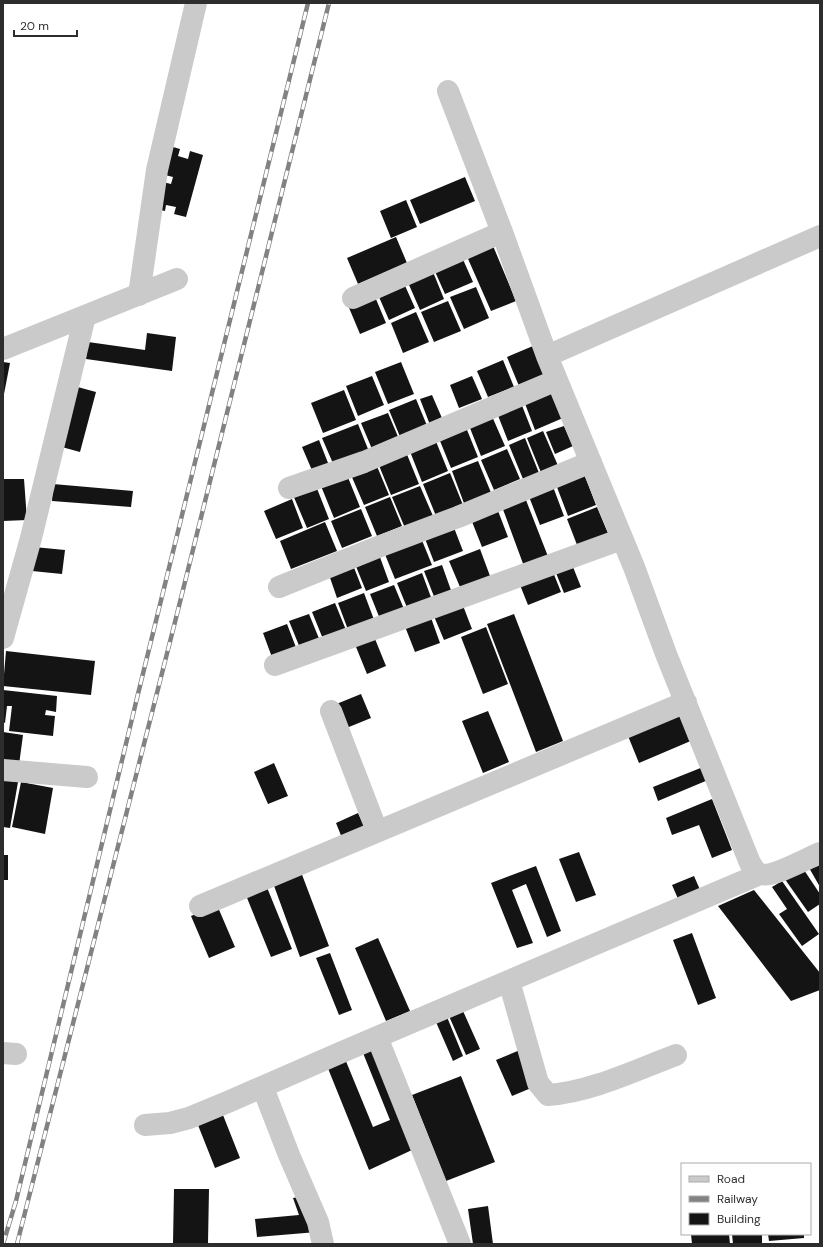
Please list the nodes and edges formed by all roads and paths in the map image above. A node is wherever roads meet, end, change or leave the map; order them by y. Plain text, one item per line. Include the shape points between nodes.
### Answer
1 (196, 3) edge
2 (448, 91) dead end
3 (502, 232) junction
4 (820, 236) edge
5 (178, 279) dead end
6 (139, 296) junction
7 (353, 298) dead end
8 (86, 316) junction
9 (3, 349) edge
10 (547, 356) junction
11 (557, 380) junction
12 (591, 462) junction
13 (289, 488) dead end
14 (622, 539) junction
15 (280, 587) dead end
16 (3, 638) edge
17 (275, 665) dead end
18 (686, 702) junction
19 (332, 711) dead end
20 (3, 770) edge
21 (87, 777) dead end
22 (377, 832) junction
23 (820, 853) edge
24 (760, 874) junction
25 (200, 906) dead end
26 (509, 981) junction
27 (377, 1037) junction
28 (676, 1055) dead end
29 (263, 1088) junction
30 (145, 1125) dead end
31 (323, 1244) edge
32 (460, 1244) edge

1 - 6 street via 157,170
2 - 3 street
3 - 7 street
3 - 10 street
4 - 10 street
5 - 6 street
6 - 8 street
8 - 9 street
8 - 16 street via 31,538
10 - 11 street
11 - 12 street
11 - 13 street via 364,462
12 - 14 street
12 - 15 street
14 - 17 street
14 - 18 street
18 - 22 street
18 - 24 street via 750,863
19 - 22 street
20 - 21 street
22 - 25 street
23 - 24 street via 776,872
24 - 26 street
26 - 27 street
26 - 28 street via 538,1083 548,1095 570,1092 608,1081
27 - 29 street
27 - 32 street
29 - 30 street via 190,1118
29 - 31 street via 318,1222

